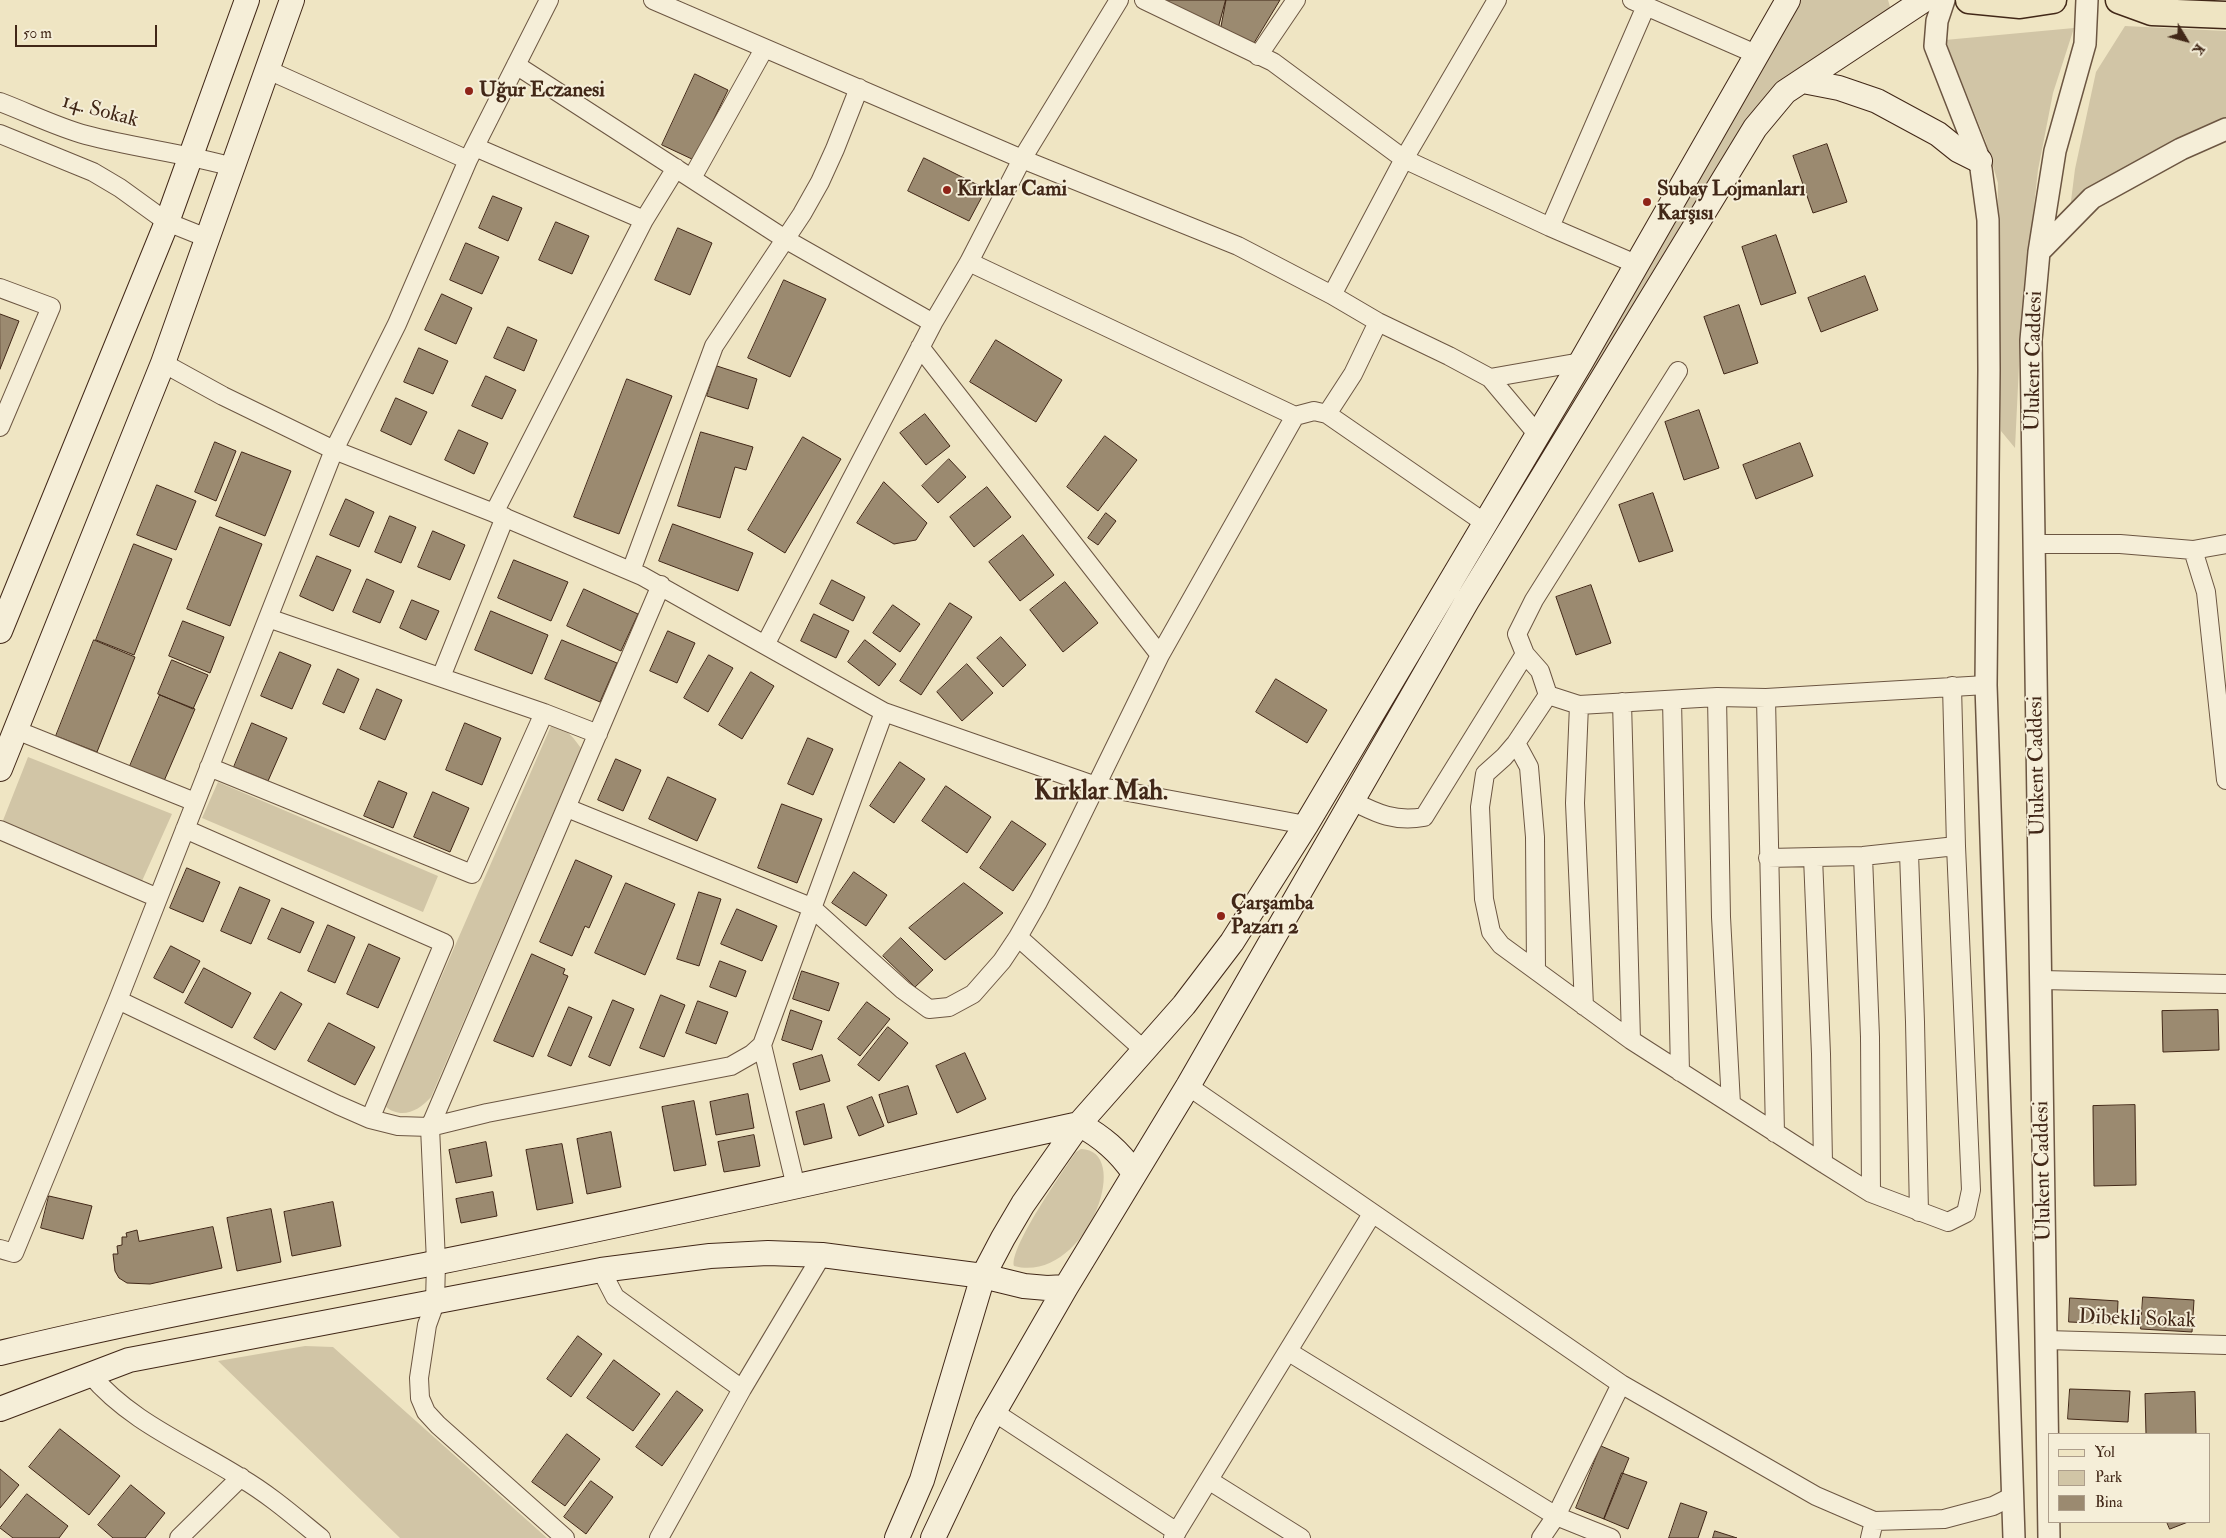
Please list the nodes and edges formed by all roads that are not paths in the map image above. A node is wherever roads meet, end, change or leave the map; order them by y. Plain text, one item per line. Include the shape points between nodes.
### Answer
1 (247, 0) edge
2 (292, 0) edge
3 (550, 0) edge
4 (653, 0) edge
5 (1119, 0) edge
6 (1144, 0) edge
7 (1296, 0) edge
8 (1497, 0) edge
9 (1788, 0) edge
10 (1924, 0) edge
11 (1944, 0) edge
12 (1969, 0) edge
13 (2053, 0) edge
14 (2087, 0) edge
15 (2119, 0) edge
16 (1639, 3) edge
17 (2226, 15) edge
18 (764, 48) junction
19 (1758, 55) junction
20 (1258, 56) junction
21 (516, 65) junction
22 (268, 70) junction
23 (1802, 81) junction
24 (859, 88) junction
25 (0, 102) edge
26 (2226, 129) edge
27 (0, 134) edge
28 (472, 153) junction
29 (191, 155) junction
30 (1022, 158) junction
31 (1404, 159) junction
32 (1980, 161) junction
33 (232, 167) junction
34 (676, 168) junction
35 (692, 178) junction
36 (644, 220) junction
37 (167, 222) junction
38 (1550, 227) junction
39 (206, 238) junction
40 (785, 239) junction
41 (2039, 252) junction
42 (969, 262) junction
43 (1638, 265) junction
44 (0, 288) edge
45 (1332, 295) junction
46 (1378, 322) junction
47 (933, 323) junction
48 (920, 348) junction
49 (1581, 362) junction
50 (163, 363) junction
51 (1678, 371) dead end
52 (1490, 378) junction
53 (1327, 414) junction
54 (1295, 416) junction
55 (0, 428) edge
56 (1538, 435) junction
57 (334, 450) junction
58 (500, 515) junction
59 (1485, 523) junction
60 (2034, 544) junction
61 (2226, 544) edge
62 (2193, 550) junction
63 (631, 571) junction
64 (661, 586) junction
65 (268, 618) junction
66 (0, 631) edge
67 (765, 645) junction
68 (1525, 654) junction
69 (1160, 655) junction
70 (441, 677) junction
71 (1986, 685) junction
72 (1952, 686) junction
73 (1548, 695) junction
74 (1718, 697) junction
75 (1766, 698) junction
76 (1672, 700) junction
77 (1622, 702) junction
78 (1579, 704) junction
79 (884, 712) junction
80 (544, 713) junction
81 (16, 730) junction
82 (598, 734) junction
83 (1516, 743) junction
84 (209, 767) junction
85 (0, 769) edge
86 (2226, 780) edge
87 (1096, 786) junction
88 (1352, 801) junction
89 (195, 802) junction
90 (566, 808) junction
91 (1306, 825) junction
92 (185, 828) junction
93 (0, 830) edge
94 (1956, 846) junction
95 (1909, 853) junction
96 (1863, 856) junction
97 (1813, 857) junction
98 (1768, 858) junction
99 (158, 898) junction
100 (811, 907) junction
101 (1018, 937) junction
102 (1536, 970) junction
103 (2041, 980) junction
104 (2226, 984) edge
105 (118, 1000) junction
106 (1584, 1006) junction
107 (1631, 1040) junction
108 (762, 1044) junction
109 (1145, 1052) junction
110 (1680, 1072) junction
111 (1188, 1086) junction
112 (1731, 1104) junction
113 (370, 1118) junction
114 (1079, 1124) junction
115 (430, 1127) junction
116 (1775, 1133) junction
117 (1822, 1163) junction
118 (1134, 1173) junction
119 (796, 1187) junction
120 (1871, 1193) junction
121 (1919, 1212) junction
122 (1372, 1214) junction
123 (0, 1249) edge
124 (822, 1255) junction
125 (436, 1262) junction
126 (601, 1270) junction
127 (983, 1276) junction
128 (1066, 1287) junction
129 (435, 1303) junction
130 (2046, 1340) junction
131 (2226, 1345) edge
132 (0, 1352) edge
133 (1289, 1352) junction
134 (90, 1374) junction
135 (1621, 1384) junction
136 (742, 1389) junction
137 (0, 1409) edge
138 (994, 1412) junction
139 (2048, 1472) edge
140 (241, 1477) junction
141 (1210, 1481) junction
142 (2013, 1496) junction
143 (1556, 1516) junction
144 (2049, 1523) edge
145 (1872, 1530) edge
146 (1175, 1535) edge
147 (179, 1538) edge
148 (321, 1538) edge
149 (565, 1538) edge
150 (659, 1538) edge
151 (897, 1538) edge
152 (933, 1538) edge
153 (1301, 1538) edge
154 (1541, 1538) edge
155 (1611, 1538) edge
156 (2014, 1538) edge
157 (2049, 1538) edge

1 - 29 main road
2 - 22 main road
3 - 21 street
4 - 18 street
5 - 30 street
6 - 20 street
7 - 20 street
8 - 31 street
9 - 19 main road
10 - 23 main road
11 - 32 street via 1937,21 1935,46
12 - 13 main road via 2020,5
14 - 41 street, Ulukent Caddesi via 2085,44 2055,150
15 - 17 main road via 2152,12
16 - 19 street
16 - 38 street
18 - 24 street
18 - 35 street
19 - 43 main road
20 - 31 street via 1273,62
21 - 28 street
21 - 34 street
22 - 28 street
22 - 33 main road
23 - 32 main road via 1839,88 1877,101
23 - 88 main road via 1785,92 1755,128 1467,601
24 - 30 street
24 - 40 street via 820,182
25 - 29 street, 14. Sokak via 83,134
26 - 41 street via 2181,149 2092,198
27 - 37 street via 93,172
28 - 36 street
28 - 57 street via 397,324
29 - 33 street, 14. Sokak
29 - 37 main road
30 - 42 street
30 - 45 street via 1238,246
31 - 38 street
31 - 45 street
32 - 71 street via 1988,220
33 - 39 main road
34 - 35 street
34 - 36 street
35 - 40 street
36 - 58 street
37 - 39 street
37 - 66 main road
38 - 43 street
39 - 50 main road
40 - 47 street
40 - 63 street via 714,346
41 - 60 street, Ulukent Caddesi via 2031,340
42 - 47 street
42 - 54 street
43 - 49 main road
44 - 55 street via 51,307
45 - 46 street
46 - 52 street
46 - 53 street via 1353,374
47 - 48 street
48 - 67 street
48 - 69 street
49 - 52 street
49 - 56 main road
50 - 57 street
50 - 81 main road
51 - 68 street via 1534,600 1517,634
52 - 56 street
53 - 54 street via 1314,411
53 - 59 street
54 - 69 street
56 - 59 main road
57 - 58 street
57 - 65 street
58 - 63 street
58 - 70 street
59 - 91 main road
60 - 62 street via 2120,544
60 - 103 street, Ulukent Caddesi
61 - 62 street
62 - 86 street via 2206,592
63 - 64 street
64 - 67 street
64 - 82 street
65 - 70 street
65 - 84 street
67 - 79 street
68 - 73 street via 1540,671
68 - 88 street via 1424,817 1408,820 1384,816
69 - 87 street
70 - 80 street
71 - 72 street
71 - 142 street
72 - 75 street
72 - 94 street
73 - 78 street
73 - 83 street
74 - 75 street
74 - 76 street
74 - 112 street via 1721,917
75 - 98 street
76 - 77 street
76 - 110 street
77 - 78 street
77 - 107 street
78 - 106 street via 1576,803
79 - 87 street
79 - 100 street
80 - 82 street
80 - 84 street via 472,874
81 - 85 main road
81 - 89 street
82 - 90 street
83 - 102 street via 1529,767 1535,837
83 - 102 street via 1485,774 1480,806 1484,899 1492,932 1500,945
84 - 89 street
87 - 91 street
87 - 101 street
88 - 111 main road
89 - 92 street
90 - 100 street
90 - 115 street
91 - 109 main road via 1232,942
92 - 99 street
92 - 113 street via 444,943
93 - 99 street
94 - 95 street
94 - 121 street via 1971,1190 1966,1213 1948,1222
95 - 96 street
95 - 121 street
96 - 97 street
96 - 120 street via 1870,1037
97 - 98 street
97 - 117 street
98 - 116 street
99 - 105 street
100 - 101 street via 929,1010 949,1007 973,994 1002,962
100 - 108 street
101 - 109 street
102 - 106 street
103 - 104 street
103 - 130 street, Ulukent Caddesi
105 - 113 street
105 - 123 street via 14,1253
106 - 107 street
107 - 110 street
108 - 115 street via 752,1054 730,1066
108 - 119 street
109 - 114 main road
110 - 112 street
111 - 118 main road
111 - 122 street
112 - 116 street
113 - 115 street via 398,1126
114 - 118 main road via 1108,1142
114 - 119 main road
114 - 127 main road via 1023,1204
115 - 125 street
116 - 117 street
117 - 120 street
118 - 128 main road
119 - 125 main road
120 - 121 street
122 - 133 street
122 - 135 street
124 - 126 main road via 710,1256
124 - 127 main road
124 - 136 street
125 - 129 street
125 - 132 main road via 115,1325
126 - 129 main road
126 - 136 street via 615,1297
127 - 128 main road via 1024,1286
127 - 151 main road via 922,1480
128 - 138 main road
129 - 134 main road via 129,1360
129 - 149 street via 419,1378 420,1398 426,1412
130 - 131 street, Dibekli Sokak
130 - 139 street, Ulukent Caddesi
133 - 141 street
133 - 143 street
134 - 137 main road
134 - 140 street via 103,1390 147,1423
135 - 143 street
135 - 145 street
136 - 150 street
138 - 146 street
138 - 152 main road
140 - 147 street
140 - 148 street
141 - 146 street
141 - 153 street
142 - 145 street via 1993,1506 1944,1519
142 - 156 street
143 - 154 street
143 - 155 street
144 - 157 street, Ulukent Caddesi

